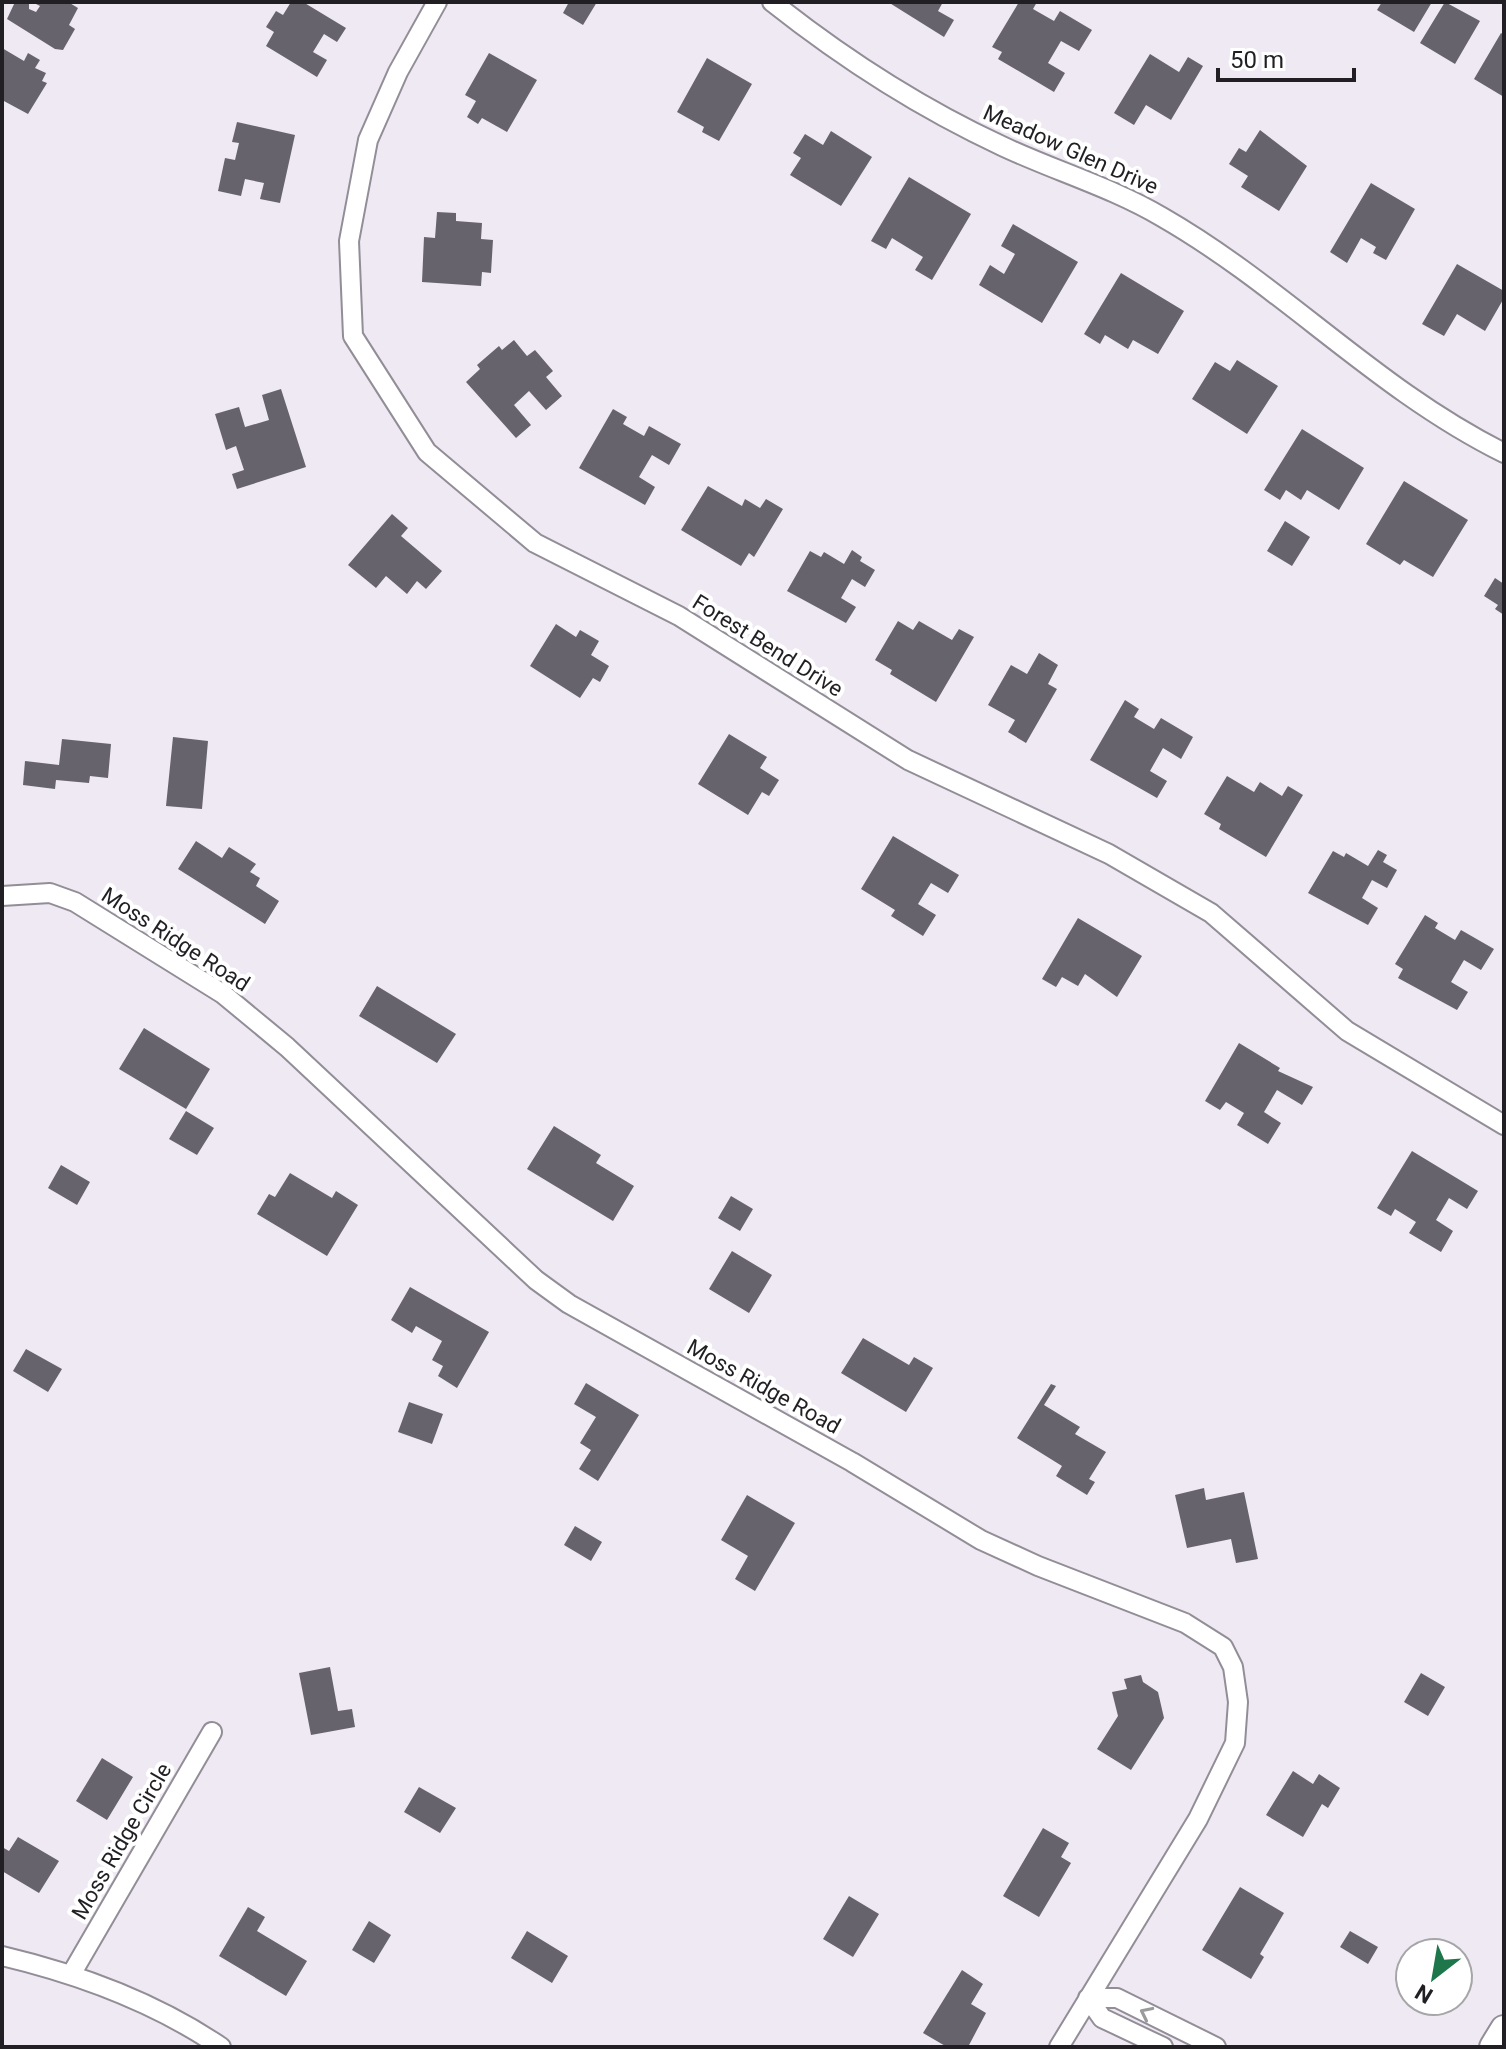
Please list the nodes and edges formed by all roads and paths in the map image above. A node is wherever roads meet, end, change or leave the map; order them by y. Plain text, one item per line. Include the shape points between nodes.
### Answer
1 (437, 2) edge
2 (772, 2) edge
3 (1504, 453) edge
4 (2, 896) edge
5 (1504, 1125) edge
6 (212, 1732) dead end
7 (2, 1956) edge
8 (72, 1973) junction
9 (1088, 1998) junction
10 (1504, 2029) edge
11 (221, 2047) edge
12 (1059, 2047) edge
13 (1163, 2047) edge
14 (1216, 2047) edge
15 (1493, 2047) edge

1 - 5 street, Forest Bend Drive via 368,140 349,241 353,336 427,452 535,543 679,616 908,760 1109,854 1211,913 1347,1031
2 - 3 street, Meadow Glen Drive via 902,95 1163,217 1268,286 1395,388
4 - 9 street, Moss Ridge Road via 50,893 75,902 223,994 287,1047 536,1280 569,1304 981,1540 1185,1623 1223,1647 1233,1667 1238,1702 1235,1743 1198,1819
6 - 8 street, Moss Ridge Circle
7 - 8 street
8 - 11 street
9 - 12 street, Moss Ridge Road
9 - 13 street via 1102,2018
14 -> 9 street via 1117,1998
10 - 15 main road

